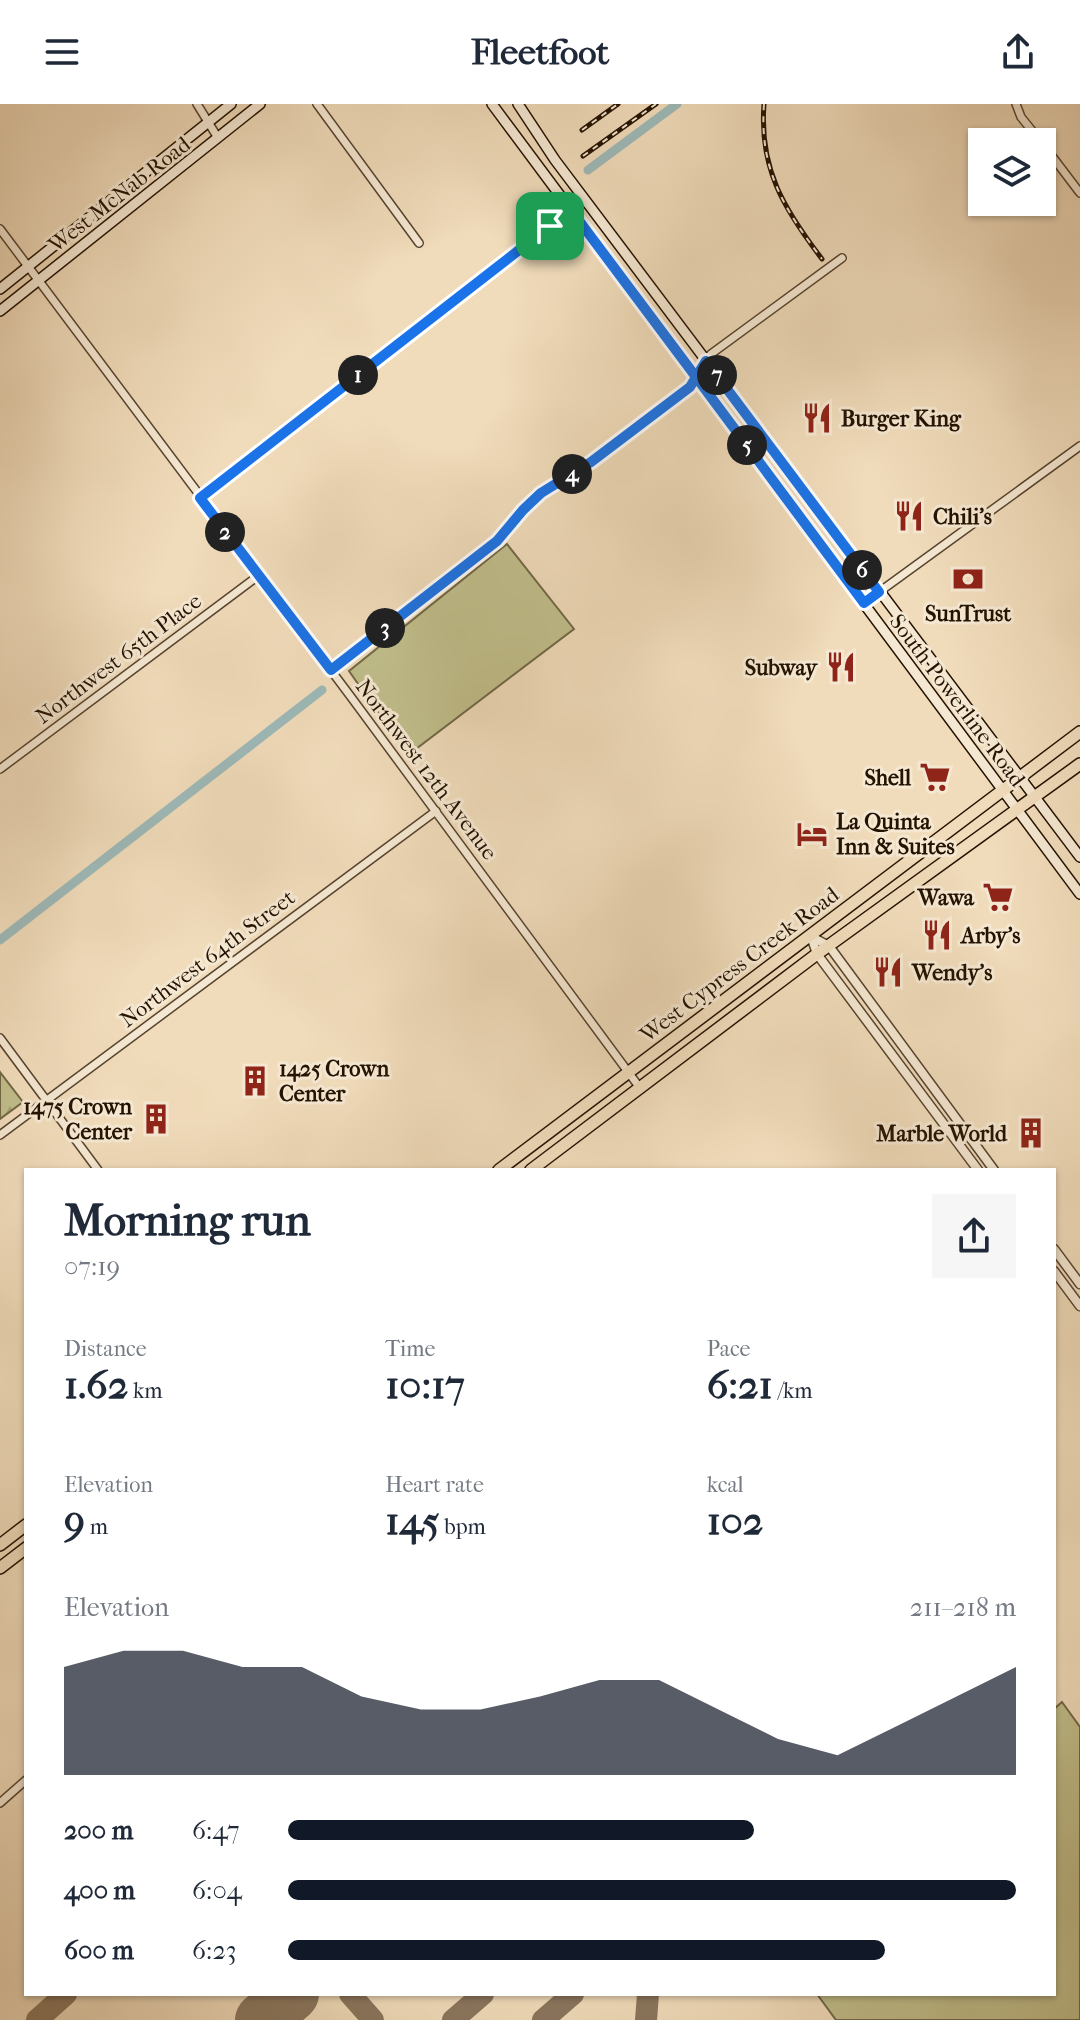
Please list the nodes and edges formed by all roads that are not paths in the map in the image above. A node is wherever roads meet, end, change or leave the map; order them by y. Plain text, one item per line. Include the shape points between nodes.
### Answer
1 (197, 104) edge
2 (231, 104) edge
3 (260, 104) edge
4 (317, 104) edge
5 (492, 104) edge
6 (518, 104) edge
7 (1016, 104) edge
8 (210, 121) junction
9 (1030, 128) edge
10 (218, 138) junction
11 (1056, 161) edge
12 (1080, 193) edge
13 (571, 210) junction
14 (0, 229) edge
15 (419, 243) dead end
16 (842, 258) dead end
17 (28, 267) junction
18 (37, 282) junction
19 (0, 289) edge
20 (0, 311) edge
21 (706, 361) junction
22 (696, 377) junction
23 (1080, 446) edge
24 (200, 498) junction
25 (258, 576) junction
26 (879, 592) junction
27 (864, 603) junction
28 (331, 670) junction
29 (1080, 732) edge
30 (1080, 764) edge
31 (0, 769) edge
32 (1020, 777) junction
33 (1003, 791) junction
34 (1034, 796) junction
35 (1016, 809) junction
36 (436, 811) junction
37 (1080, 857) edge
38 (1080, 894) edge
39 (810, 936) junction
40 (829, 946) junction
41 (817, 954) junction
42 (0, 1038) edge
43 (628, 1073) junction
44 (640, 1088) junction
45 (45, 1100) junction
46 (948, 1107) junction
47 (937, 1116) junction
48 (0, 1135) edge
49 (96, 1168) edge
50 (502, 1168) edge
51 (534, 1168) edge
52 (976, 1168) edge
53 (993, 1168) edge
54 (1056, 1252) edge
55 (1056, 1274) edge
56 (1080, 1284) edge
57 (1080, 1306) edge
58 (24, 1527) edge
59 (0, 1545) edge
60 (24, 1550) edge
61 (0, 1568) edge
62 (24, 1782) edge
63 (0, 1803) edge

1 - 8 street
2 - 8 main road, West McNab Road
3 - 10 main road, West McNab Road
4 - 15 street
5 - 13 main road, South Powerline Road
6 - 21 main road, South Powerline Road
7 - 9 street
8 - 10 street
8 - 17 main road, West McNab Road
10 - 18 main road, West McNab Road
11 - 12 street
13 - 22 main road, South Powerline Road
13 - 24 street
14 - 17 street, Northwest 12th Avenue
16 - 21 street
17 - 18 street, Northwest 12th Avenue
17 - 19 main road, West McNab Road
18 - 20 main road, West McNab Road
18 - 24 street, Northwest 12th Avenue
21 - 22 street
21 - 26 main road, South Powerline Road
22 - 27 main road, South Powerline Road
22 - 28 street via 591,462 541,493 497,541
23 - 26 street
24 - 25 street, Northwest 12th Avenue
25 - 28 street, Northwest 12th Avenue
25 - 31 street, Northwest 65th Place
26 - 27 street
26 - 32 main road, South Powerline Road
27 - 33 main road, South Powerline Road
28 - 36 street, Northwest 12th Avenue
29 - 32 main road, West Cypress Creek Road
30 - 34 main road, West Cypress Creek Road
32 - 33 main road, West Cypress Creek Road
32 - 34 main road, South Powerline Road
33 - 35 main road, South Powerline Road
33 - 39 main road, West Cypress Creek Road
34 - 35 main road, West Cypress Creek Road
34 - 37 main road, South Powerline Road
35 - 38 main road, South Powerline Road
35 - 40 main road, West Cypress Creek Road
36 - 43 street, Northwest 12th Avenue
36 - 45 street, Northwest 64th Street
39 - 40 street
39 - 41 street
39 - 43 main road, West Cypress Creek Road
40 - 41 main road, West Cypress Creek Road
40 - 46 street
41 - 44 main road, West Cypress Creek Road
41 - 47 street
42 - 45 street
43 - 44 street, Northwest 12th Avenue
43 - 50 main road, West Cypress Creek Road
44 - 51 main road, West Cypress Creek Road
45 - 48 street, Northwest 64th Street
45 - 49 street
46 - 47 street
46 - 53 street
47 - 52 street
54 - 56 street
55 - 57 street
58 - 59 main road
60 - 61 main road
62 - 63 street

